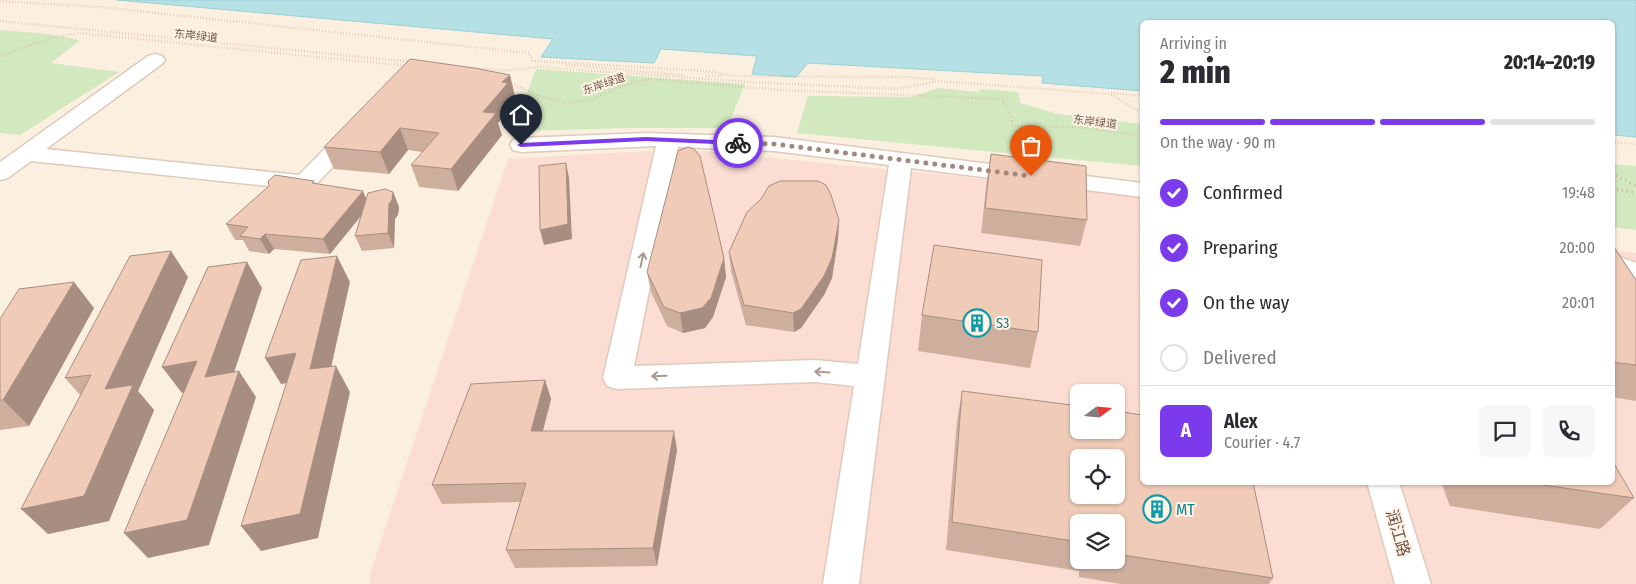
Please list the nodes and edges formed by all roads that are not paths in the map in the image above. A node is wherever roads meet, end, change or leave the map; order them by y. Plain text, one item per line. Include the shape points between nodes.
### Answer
1 (155, 60) dead end
2 (364, 121) edge
3 (668, 140) junction
4 (521, 145) dead end
5 (15, 157) edge
6 (901, 159) junction
7 (0, 173) edge
8 (1140, 190) edge
9 (1615, 251) edge
10 (1636, 254) edge
11 (1615, 264) edge
12 (1615, 265) edge
13 (1636, 272) edge
14 (1636, 283) edge
15 (870, 376) junction
16 (1384, 485) edge
17 (840, 584) edge
18 (1413, 584) edge

1 - 5 lane
2 - 5 street via 306,183
3 - 4 street
3 - 6 street via 774,144
15 -> 3 street via 815,371 617,378
5 - 7 lane
6 - 8 street
6 - 15 street
9 - 10 street
11 - 13 street
12 - 14 street
15 - 17 street
16 - 18 street, 润江路

